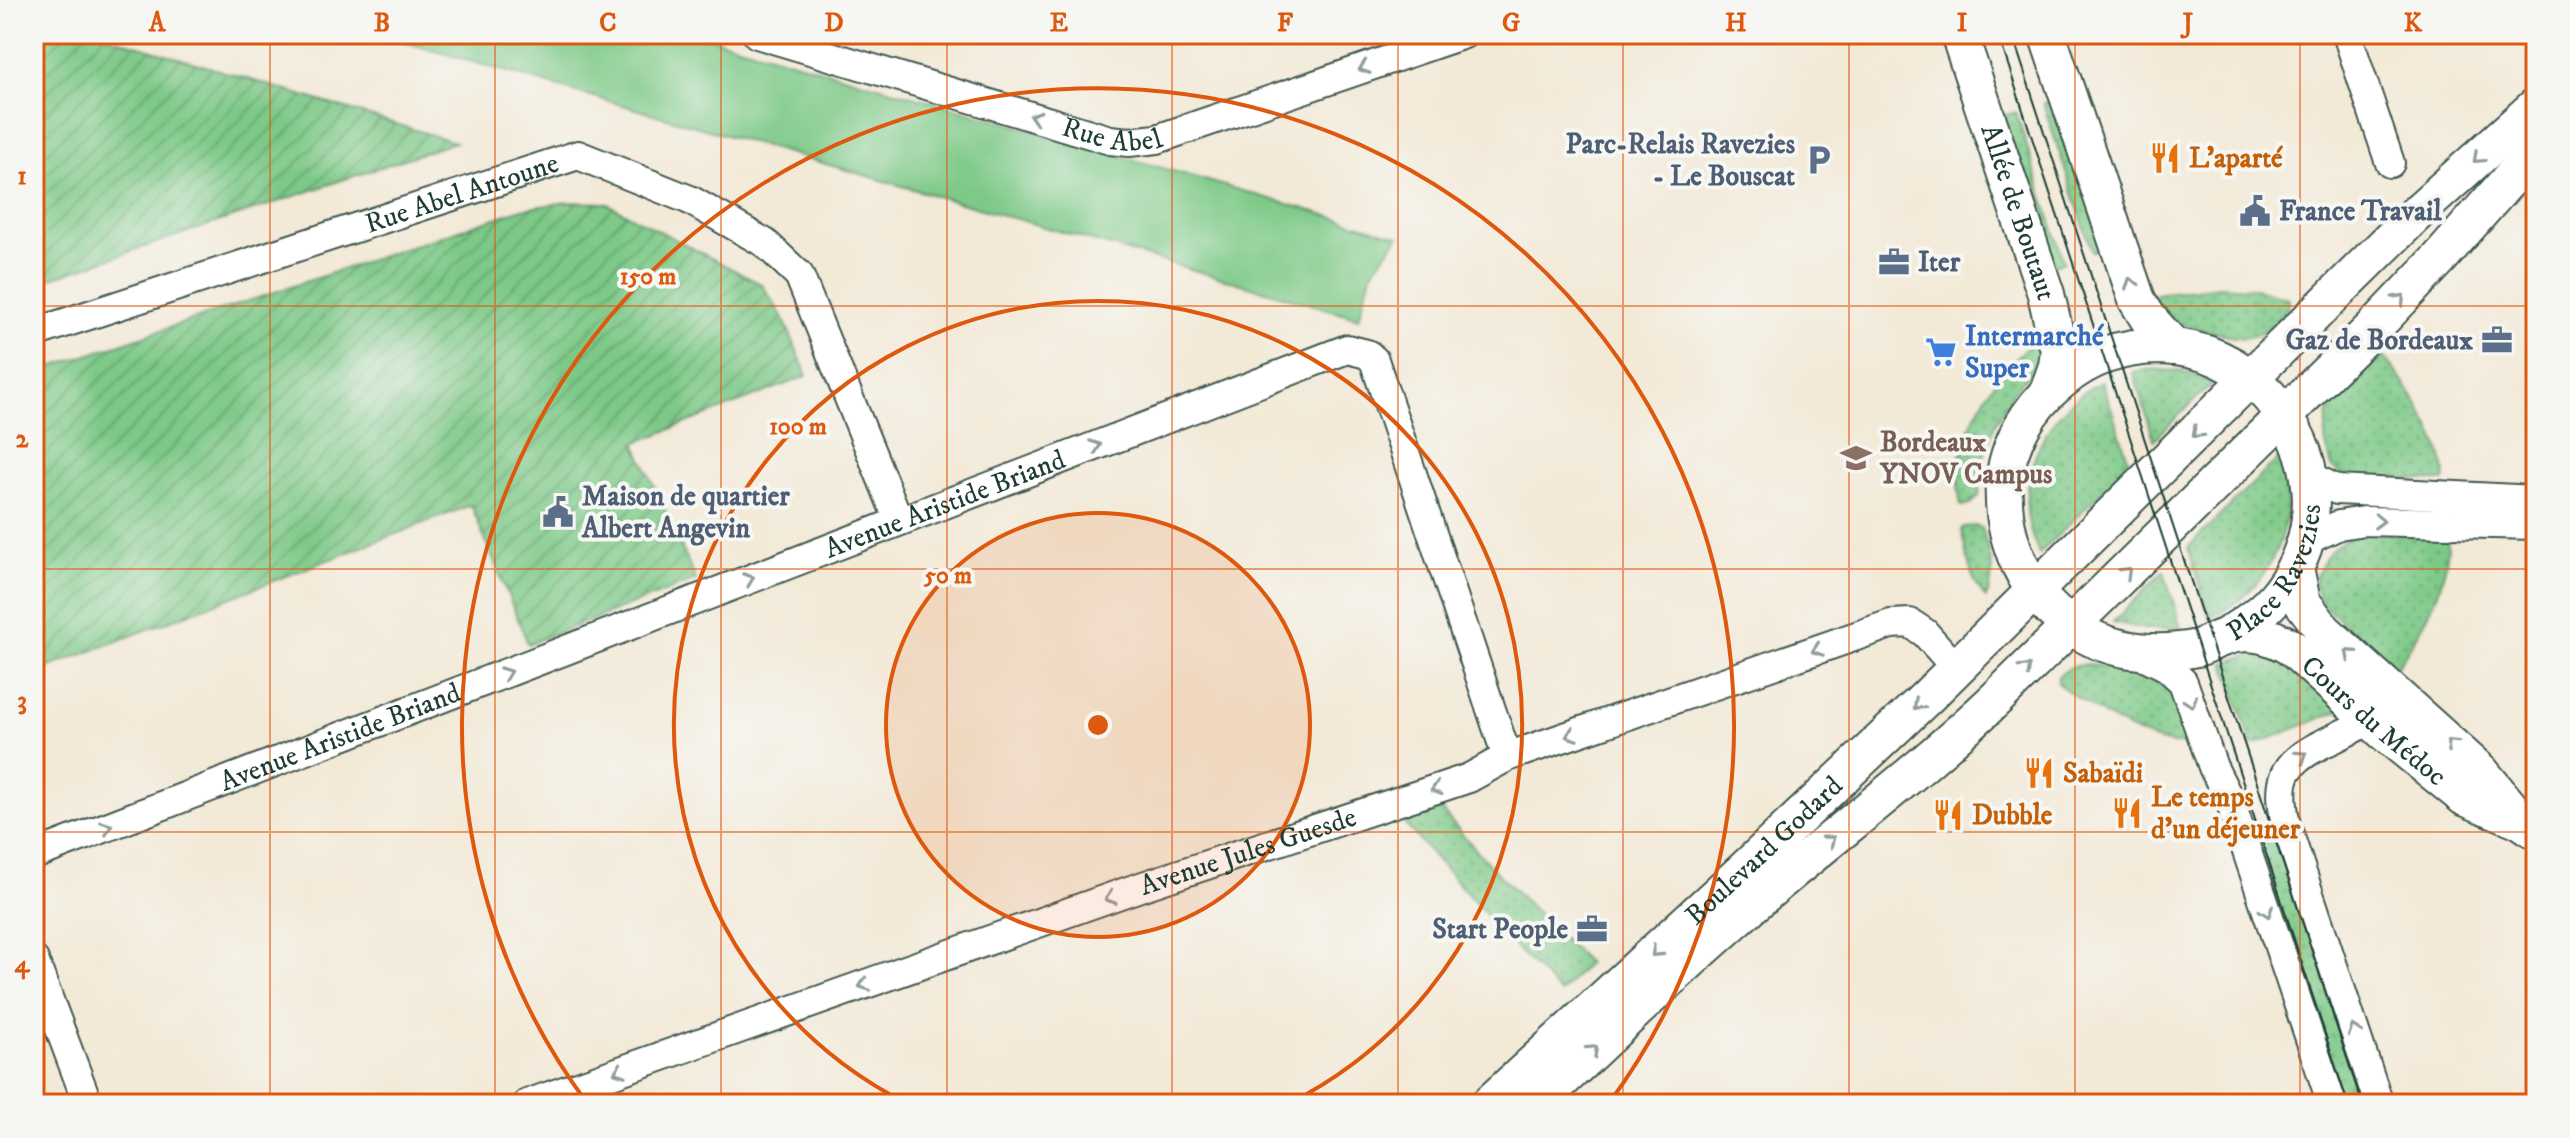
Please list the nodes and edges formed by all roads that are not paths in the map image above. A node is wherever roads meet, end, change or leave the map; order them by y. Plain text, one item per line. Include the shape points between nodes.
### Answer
1 (757, 34) edge
2 (1464, 34) edge
3 (1959, 34) edge
4 (2047, 34) edge
5 (2347, 34) edge
6 (2536, 106) edge
7 (2536, 149) edge
8 (2390, 163) dead end
9 (34, 333) edge
10 (2174, 347) junction
11 (2253, 378) junction
12 (2048, 392) junction
13 (2286, 414) junction
14 (2310, 476) junction
15 (2536, 500) edge
16 (899, 521) junction
17 (2536, 525) edge
18 (2300, 554) junction
19 (2034, 592) junction
20 (2070, 625) junction
21 (2228, 635) junction
22 (2137, 651) junction
23 (1955, 667) junction
24 (2376, 725) junction
25 (1507, 757) junction
26 (2528, 825) edge
27 (34, 855) edge
28 (34, 960) edge
29 (88, 1104) edge
30 (527, 1104) edge
31 (1489, 1104) edge
32 (1537, 1104) edge
33 (2332, 1104) edge
34 (2379, 1104) edge

2 -> 1 street, Rue Abel via 1157,139 1129,142
3 - 12 main road, Allée de Boutaut via 2049,306 2059,351
10 -> 4 main road via 2137,300
5 - 8 street
6 -> 11 main road via 2420,210
13 -> 7 main road via 2440,258
9 - 16 street, Rue Abel Antoune via 578,155 690,200 765,243 799,275
10 - 11 main road, Place Ravezies via 2216,358
10 - 12 main road, Place Ravezies via 2145,346 2104,355 2074,370
11 - 13 main road, Place Ravezies
11 -> 19 main road
12 - 19 main road, Place Ravezies via 2032,410 2010,454 2003,503 2012,550
13 - 14 main road, Place Ravezies
20 -> 13 main road
14 - 15 street via 2337,490
14 - 18 main road, Place Ravezies via 2311,509
16 -> 25 street, Avenue Aristide Briand via 1347,349 1367,354 1374,360
27 -> 16 street, Avenue Aristide Briand
18 -> 17 street via 2339,525 2364,521
18 - 21 main road, Place Ravezies via 2278,594
26 -> 18 main road, Cours du Médoc via 2481,772 2324,631 2302,602
19 - 20 main road, Place Ravezies
19 - 23 main road, Boulevard Godard
20 - 22 main road, Place Ravezies via 2101,643
32 -> 20 main road, Boulevard Godard via 1673,975 1959,734
21 - 22 main road, Place Ravezies via 2197,648
21 - 24 main road, Cours du Médoc via 2277,637
22 -> 33 street, Place Ravezies via 2183,682 2230,801
23 -> 25 street, Avenue Jules Guesde via 1925,633 1910,623 1891,624
23 -> 31 main road, Boulevard Godard
24 - 26 main road, Cours du Médoc via 2464,797
34 -> 24 street via 2286,825 2281,789 2289,765 2306,752 2365,723
25 -> 30 street, Avenue Jules Guesde via 1469,778 1137,888
28 - 29 street

